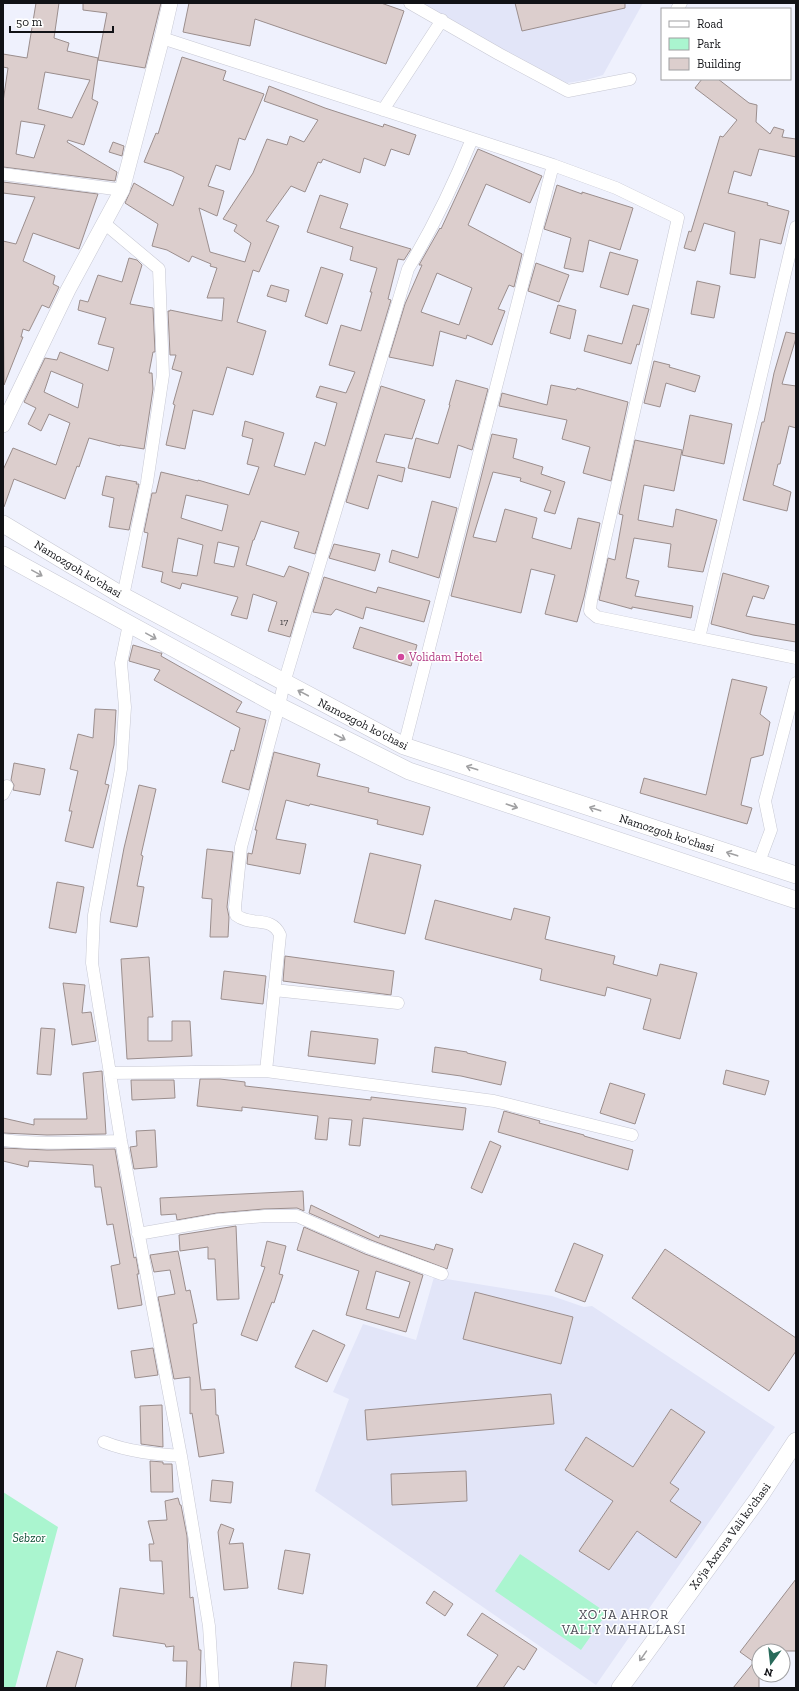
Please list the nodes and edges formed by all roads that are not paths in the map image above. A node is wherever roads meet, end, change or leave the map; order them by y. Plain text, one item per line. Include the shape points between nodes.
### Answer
1 (170, 3) edge
2 (410, 3) edge
3 (442, 20) junction
4 (162, 38) junction
5 (630, 79) dead end
6 (383, 110) junction
7 (472, 139) junction
8 (553, 165) junction
9 (3, 174) edge
10 (122, 190) junction
11 (104, 223) junction
12 (796, 227) edge
13 (3, 425) edge
14 (3, 524) edge
15 (3, 555) edge
16 (123, 596) junction
17 (128, 624) junction
18 (699, 638) junction
19 (796, 658) edge
20 (284, 683) junction
21 (796, 683) edge
22 (279, 706) junction
23 (404, 746) junction
24 (759, 862) junction
25 (796, 874) edge
26 (796, 900) edge
27 (274, 990) junction
28 (398, 1003) dead end
29 (266, 1070) junction
30 (110, 1073) junction
31 (632, 1135) dead end
32 (3, 1140) edge
33 (121, 1141) junction
34 (138, 1234) junction
35 (442, 1274) dead end
36 (796, 1441) edge
37 (104, 1442) dead end
38 (181, 1456) junction
39 (213, 1688) edge
40 (620, 1688) edge

1 - 4 street
2 - 3 street
3 - 5 street via 568,91
3 - 6 street
4 - 6 street
4 - 10 street
6 - 7 street
7 - 8 street
7 - 20 street via 426,239 408,269
8 - 18 street via 616,188 678,218 590,611 597,617
8 - 23 street
9 - 10 street
10 - 11 street
11 - 13 street via 68,290
11 - 16 street via 159,269 163,374 146,482
12 - 18 street
14 - 16 main road, Namozgoh ko'chasi
15 -> 17 main road, Namozgoh ko'chasi
16 - 20 main road, Namozgoh ko'chasi
17 -> 22 main road, Namozgoh ko'chasi
17 - 30 street via 120,663 125,707 121,769 94,915 92,963
18 - 19 street
20 - 22 street
23 -> 20 main road, Namozgoh ko'chasi
21 - 24 street via 765,801 771,830
22 -> 26 main road, Namozgoh ko'chasi via 409,772
22 - 27 street via 241,847 235,907 236,915 242,919 269,923 279,931
24 -> 23 main road, Namozgoh ko'chasi
24 - 25 main road, Namozgoh ko'chasi
27 - 28 street
27 - 29 street
29 - 30 street
29 - 31 street via 494,1101
30 - 33 street
32 - 33 street via 52,1143
33 - 34 street
34 - 35 street via 218,1220 297,1216 368,1247
34 - 38 street
36 -> 40 main road, Xo'ja Axrora Vali ko'chasi via 755,1502
37 - 38 street via 119,1448
38 - 39 street via 209,1626

